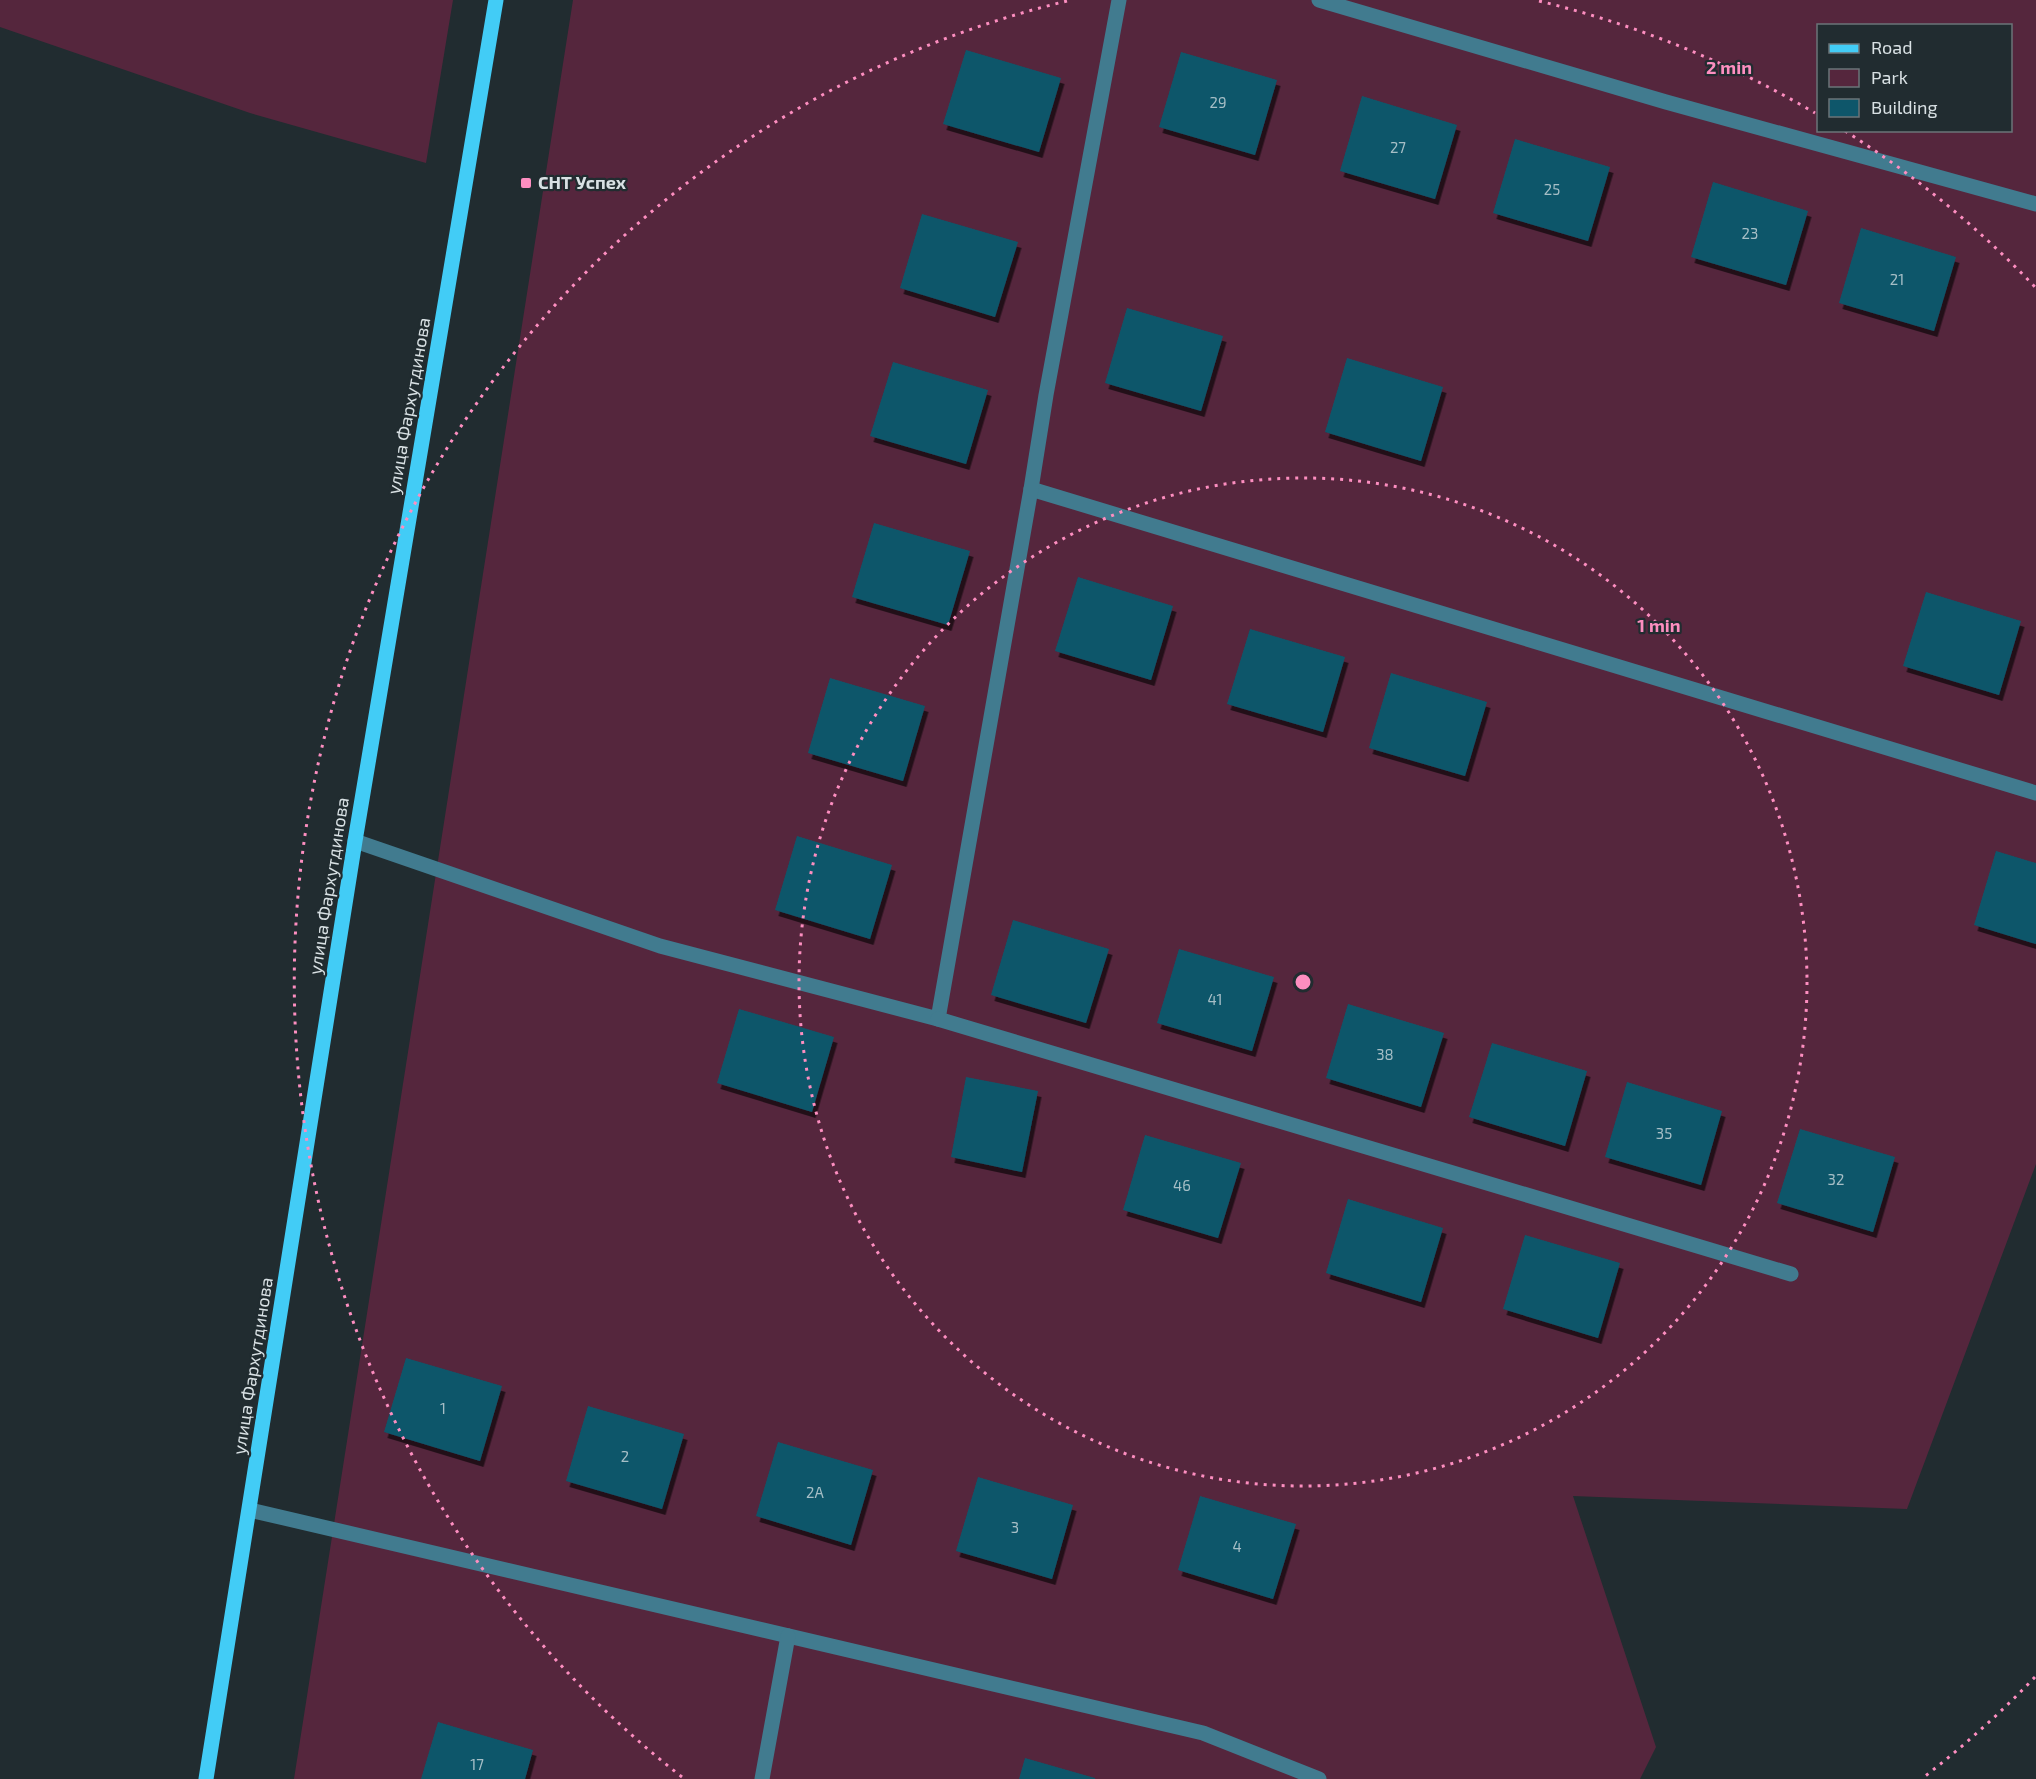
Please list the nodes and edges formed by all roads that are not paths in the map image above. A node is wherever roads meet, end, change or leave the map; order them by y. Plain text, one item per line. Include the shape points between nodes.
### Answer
1 (496, 0) edge
2 (1119, 0) edge
3 (1320, 0) edge
4 (2036, 204) edge
5 (1032, 489) junction
6 (2036, 793) edge
7 (355, 841) junction
8 (938, 1019) junction
9 (1791, 1275) dead end
10 (250, 1510) junction
11 (788, 1636) junction
12 (206, 1779) edge
13 (762, 1779) edge
14 (1319, 1779) edge

1 - 7 main road, улица Фархутдинова
2 - 5 street
3 - 4 street via 1666,102
5 - 6 street
5 - 8 street
7 - 8 street via 660,946
7 - 10 main road, улица Фархутдинова
8 - 9 street
10 - 11 street
10 - 12 main road, улица Фархутдинова
11 - 13 street
11 - 14 street via 1203,1733

